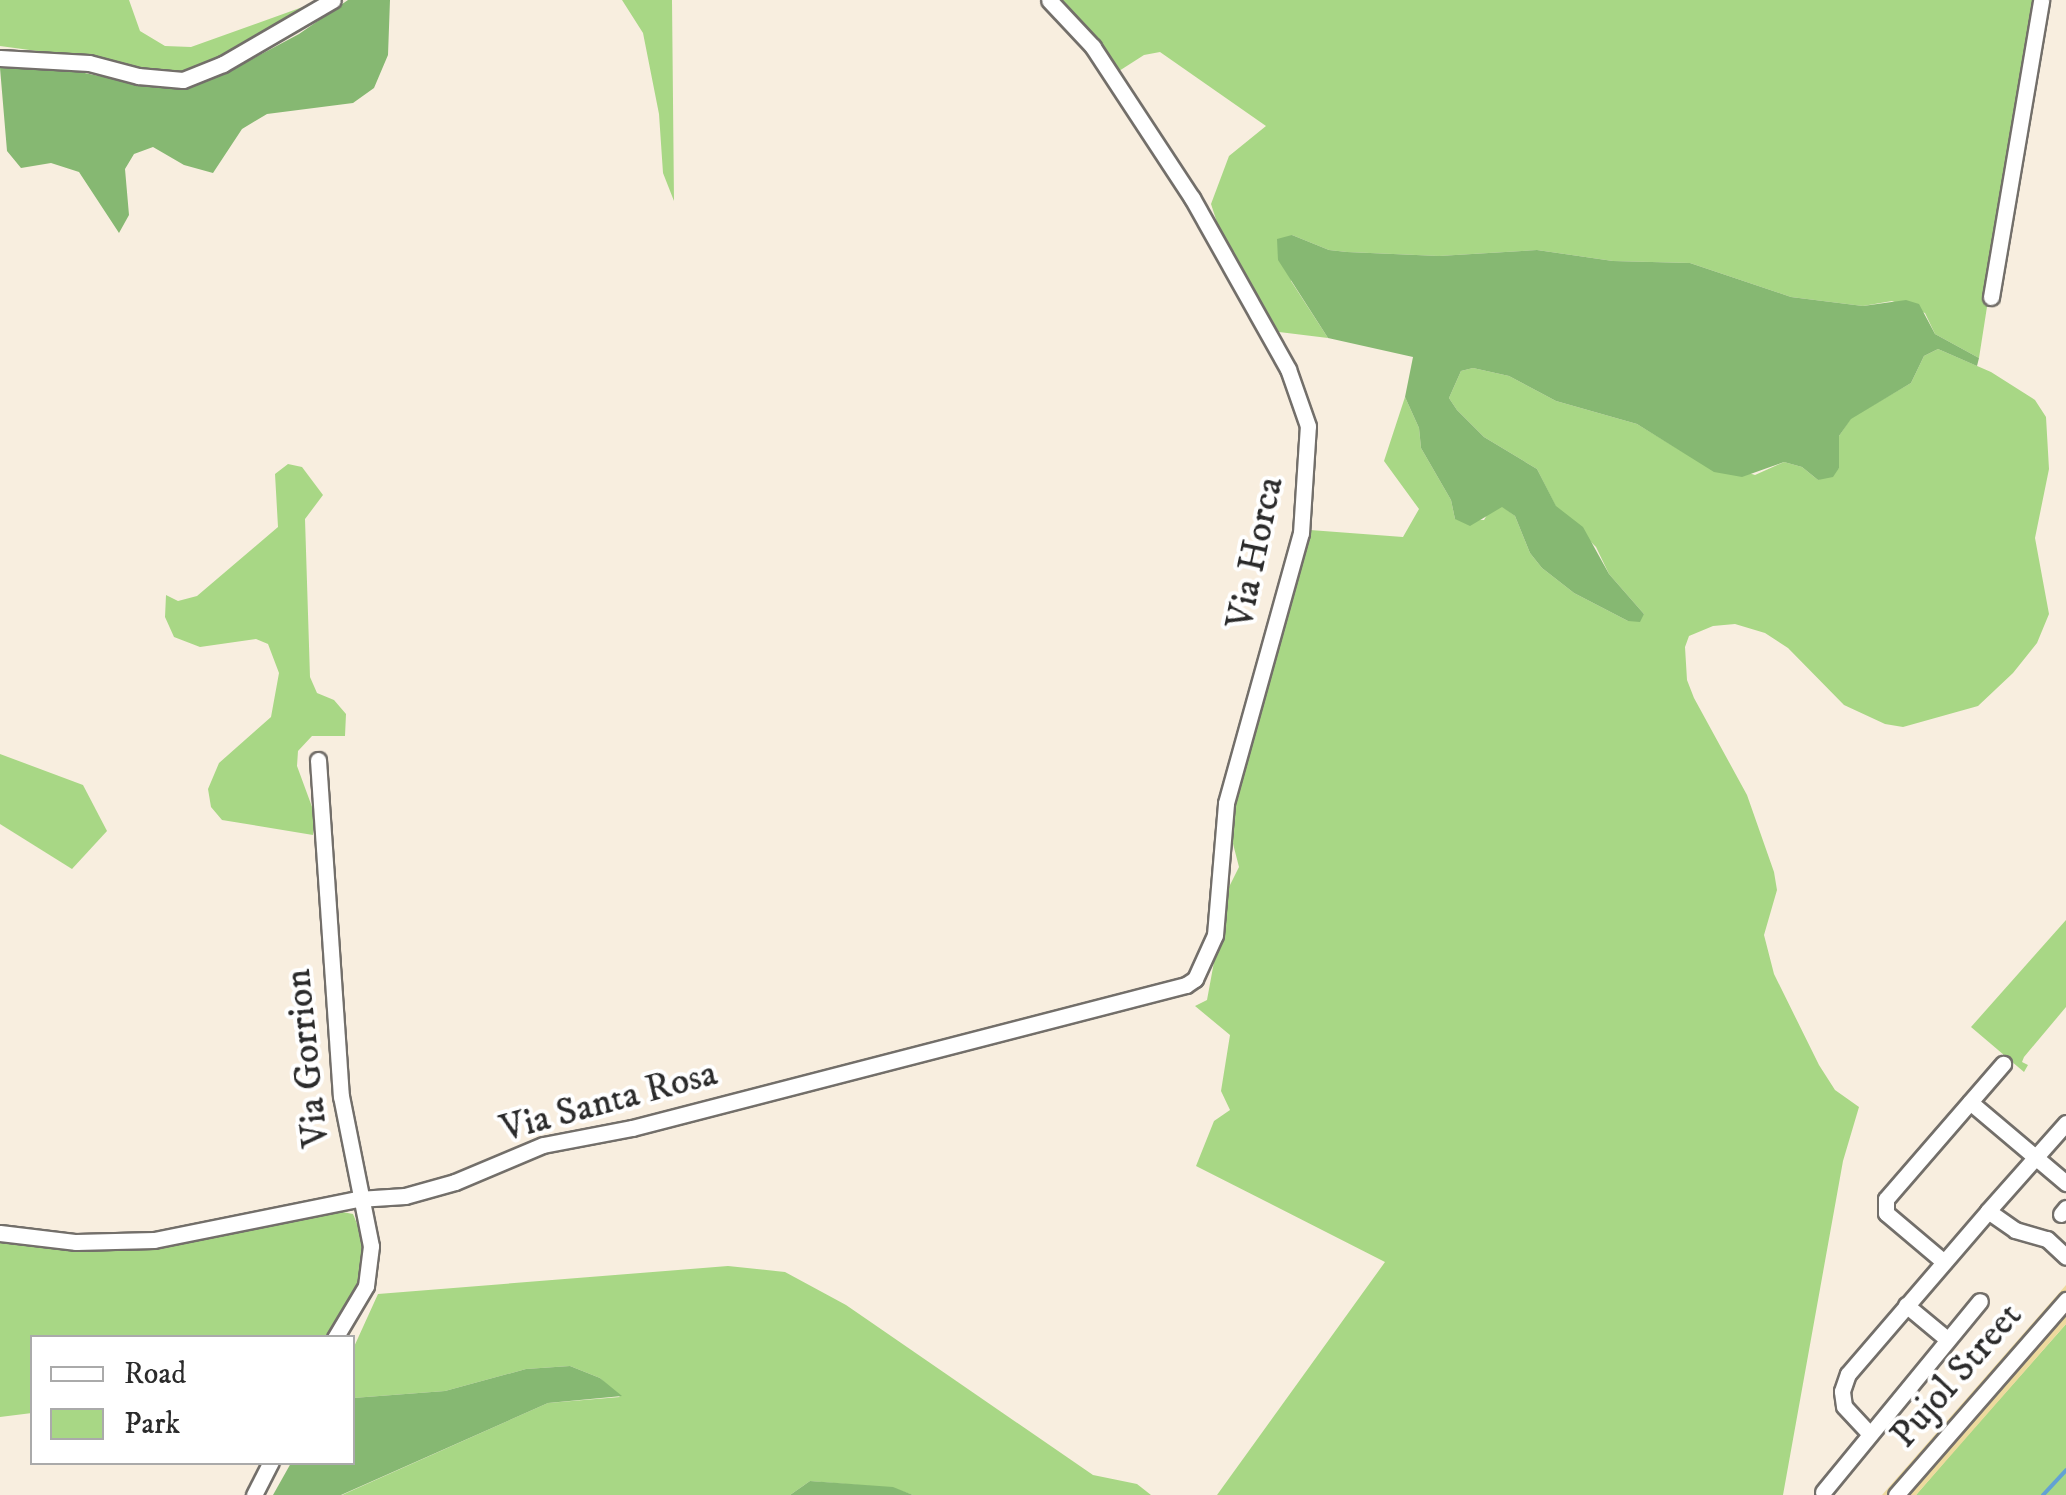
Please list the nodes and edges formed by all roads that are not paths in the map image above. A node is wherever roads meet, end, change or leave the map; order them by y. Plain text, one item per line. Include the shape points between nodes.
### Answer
1 (333, 0) edge
2 (1049, 0) edge
3 (2041, 0) edge
4 (0, 58) edge
5 (1991, 297) dead end
6 (318, 760) dead end
7 (1171, 988) joint
8 (2003, 1064) dead end
9 (1970, 1102) junction
10 (2066, 1124) edge
11 (2036, 1158) junction
12 (2066, 1184) edge
13 (358, 1199) junction
14 (1988, 1211) junction
15 (0, 1233) edge
16 (2066, 1257) edge
17 (1944, 1262) junction
18 (1980, 1300) dead end
19 (2066, 1300) edge
20 (1906, 1305) junction
21 (337, 1335) edge
22 (1947, 1340) junction
23 (1868, 1432) junction
24 (269, 1465) edge
25 (1824, 1492) dead end
26 (254, 1495) edge
27 (1896, 1495) edge

1 - 4 street via 223,64 182,80
2 - 7 street, Via Horca via 1093,47 1192,198 1288,369 1308,426 1301,533 1226,803 1215,935 1195,979
3 - 5 street
6 - 13 street, Via Gorrion via 341,1096
7 - 13 street, Via Santa Rosa via 632,1128 542,1145 404,1196
8 - 9 street
9 - 11 street
9 - 17 street via 1884,1206
10 - 11 street
11 - 12 street
11 - 14 street
13 - 15 street, Via Santa Rosa via 154,1240 76,1242
13 - 21 street, Via Gorrion via 371,1246 366,1286
14 - 16 street via 2015,1230 2047,1239
14 - 17 street
17 - 20 street
18 - 22 street
19 - 27 street, Pujol Street
20 - 22 street
20 - 23 street via 1848,1374 1842,1391 1844,1406
22 - 23 street
23 - 25 street
24 - 26 street

